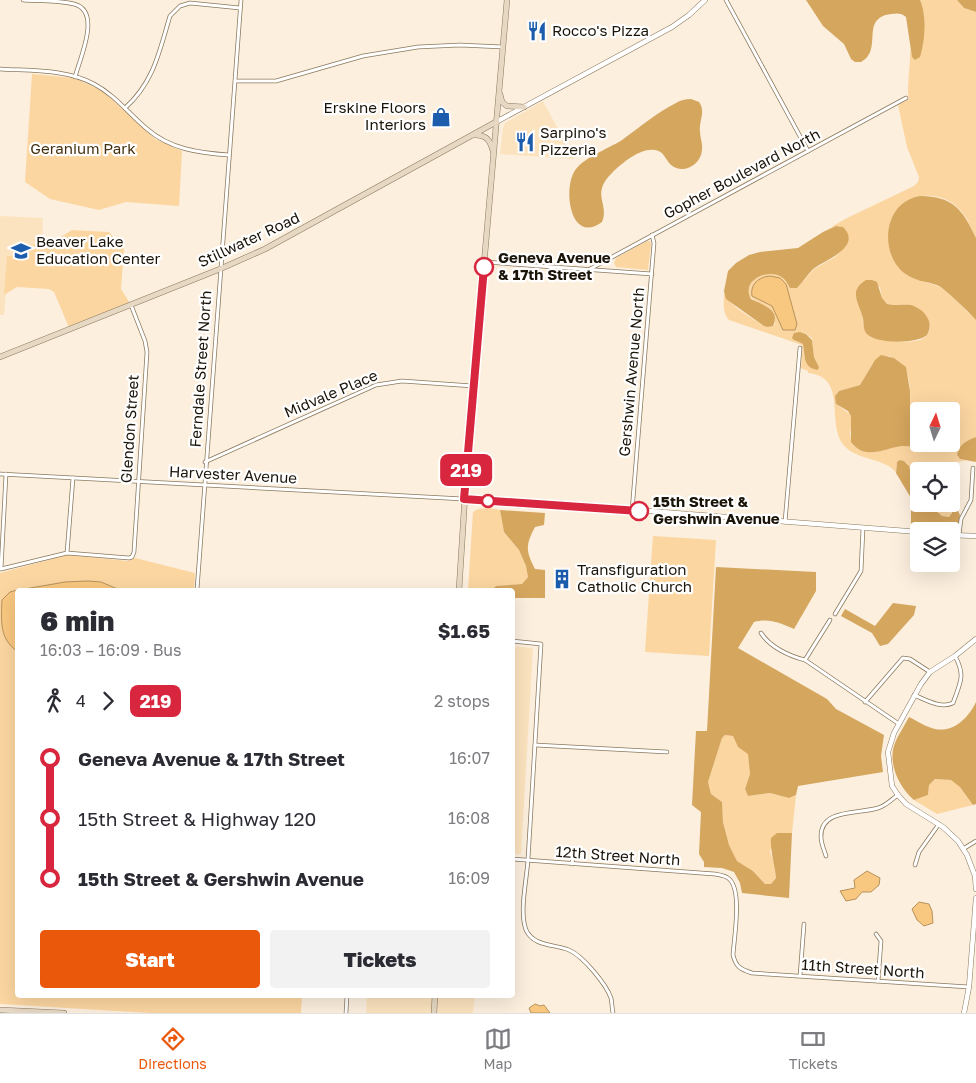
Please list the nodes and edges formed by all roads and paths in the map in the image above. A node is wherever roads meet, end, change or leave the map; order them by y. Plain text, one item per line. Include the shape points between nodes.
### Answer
1 (23, 0) edge
2 (241, 0) edge
3 (507, 0) edge
4 (705, 0) edge
5 (726, 0) edge
6 (240, 8) junction
7 (503, 47) junction
8 (0, 69) edge
9 (75, 76) junction
10 (235, 81) junction
11 (499, 91) junction
12 (906, 98) dead end
13 (524, 107) junction
14 (125, 108) junction
15 (496, 122) junction
16 (472, 135) junction
17 (808, 151) junction
18 (229, 156) junction
19 (494, 156) junction
20 (652, 235) junction
21 (484, 262) junction
22 (590, 269) junction
23 (220, 270) junction
24 (652, 274) junction
25 (131, 305) junction
26 (800, 348) dead end
27 (0, 357) edge
28 (474, 386) junction
29 (205, 462) junction
30 (973, 468) dead end
31 (0, 474) edge
32 (6, 474) junction
33 (73, 478) junction
34 (137, 481) junction
35 (204, 485) junction
36 (464, 499) junction
37 (632, 511) junction
38 (785, 522) junction
39 (960, 527) edge
40 (863, 528) junction
41 (910, 531) edge
42 (960, 535) edge
43 (976, 536) edge
44 (67, 553) junction
45 (1, 570) edge
46 (197, 588) edge
47 (459, 588) edge
48 (835, 614) dead end
49 (830, 620) dead end
50 (761, 633) dead end
51 (976, 639) edge
52 (515, 641) edge
53 (955, 656) junction
54 (805, 660) junction
55 (930, 672) junction
56 (914, 696) junction
57 (865, 702) junction
58 (899, 724) junction
59 (535, 745) junction
60 (667, 752) dead end
61 (898, 794) junction
62 (939, 824) junction
63 (976, 841) edge
64 (963, 849) junction
65 (573, 854) dead end
66 (826, 856) dead end
67 (515, 859) edge
68 (528, 860) junction
69 (572, 864) junction
70 (914, 865) dead end
71 (976, 889) edge
72 (976, 898) edge
73 (804, 924) dead end
74 (876, 934) dead end
75 (974, 952) edge
76 (756, 974) joint
77 (800, 976) junction
78 (878, 981) junction
79 (969, 987) junction
80 (347, 998) edge
81 (435, 998) edge
82 (0, 1010) edge
83 (60, 1013) edge
84 (64, 1013) edge
85 (346, 1013) edge
86 (434, 1013) edge
87 (613, 1013) edge
88 (964, 1013) edge

1 - 9 street via 72,4 84,10 89,22
2 - 6 street, Ferndale Street North
3 - 7 main road
4 - 13 street via 674,25
5 - 17 street
6 - 10 street, Ferndale Street North
6 - 14 street via 190,4 176,8 170,16 150,76
7 - 10 street via 418,47 355,58 276,81
7 - 11 main road
8 - 9 street
9 - 14 street via 94,84
10 - 18 street, Ferndale Street North
11 - 13 main road via 506,106
11 - 15 main road
12 - 17 street, Gopher Boulevard North
13 - 15 street
14 - 18 street via 148,130 167,142 195,152
15 - 16 main road, Stillwater Road
15 - 19 main road
16 - 19 main road via 488,138
16 - 23 main road, Stillwater Road via 290,236
17 - 20 street, Gopher Boulevard North
18 - 23 street, Ferndale Street North
19 - 21 main road
20 - 22 street, Gopher Boulevard North
20 - 24 street, Gershwin Avenue North
21 - 22 street
21 - 28 main road
22 - 24 street
23 - 25 main road, Stillwater Road
23 - 29 street, Ferndale Street North
24 - 37 street, Gershwin Avenue North
25 - 27 main road, Stillwater Road
25 - 34 street, Glendon Street via 147,352
26 - 38 street
28 - 29 street, Midvale Place via 402,381 376,385
28 - 36 main road
29 - 35 street, Ferndale Street North
30 - 39 street via 970,501
31 - 32 street, Harvester Avenue
32 - 33 street, Harvester Avenue
32 - 45 street
33 - 34 street, Harvester Avenue
33 - 44 street
34 - 35 street, Harvester Avenue
34 - 44 street, Glendon Street via 132,556
35 - 36 street, Harvester Avenue
35 - 46 street, Ferndale Street North
36 - 37 street
36 - 47 main road
37 - 38 street
38 - 40 street
40 - 41 street
40 - 48 street via 861,571
42 - 43 street
44 - 45 street
49 - 54 street
50 - 54 street via 770,643 794,658
51 - 53 street
52 - 59 street via 540,644
53 - 55 street
53 - 56 street via 962,668 953,703 941,705
54 - 57 street
55 - 56 street
55 - 57 street via 903,658
56 - 58 street
57 - 58 street
58 - 61 street via 888,752 892,786
59 - 60 street
59 - 68 street
61 - 62 street via 906,804
61 - 66 street via 880,808 833,816 826,821 821,837
62 - 64 street
62 - 70 street
63 - 64 street
64 - 71 street
65 - 69 street
67 - 68 street, 12th Street North
68 - 69 street, 12th Street North
68 - 87 street via 524,906 527,933 541,943 569,950 582,958 606,990
69 - 76 street, 12th Street North via 727,878 735,885 737,895 735,964 741,970
72 - 75 street
73 - 77 street
74 - 78 street via 881,941
75 - 79 street
76 - 77 street, 11th Street North
77 - 78 street, 11th Street North
78 - 79 street, 11th Street North
79 - 88 street
80 - 85 street
81 - 86 main road
82 - 83 main road
83 - 84 main road

